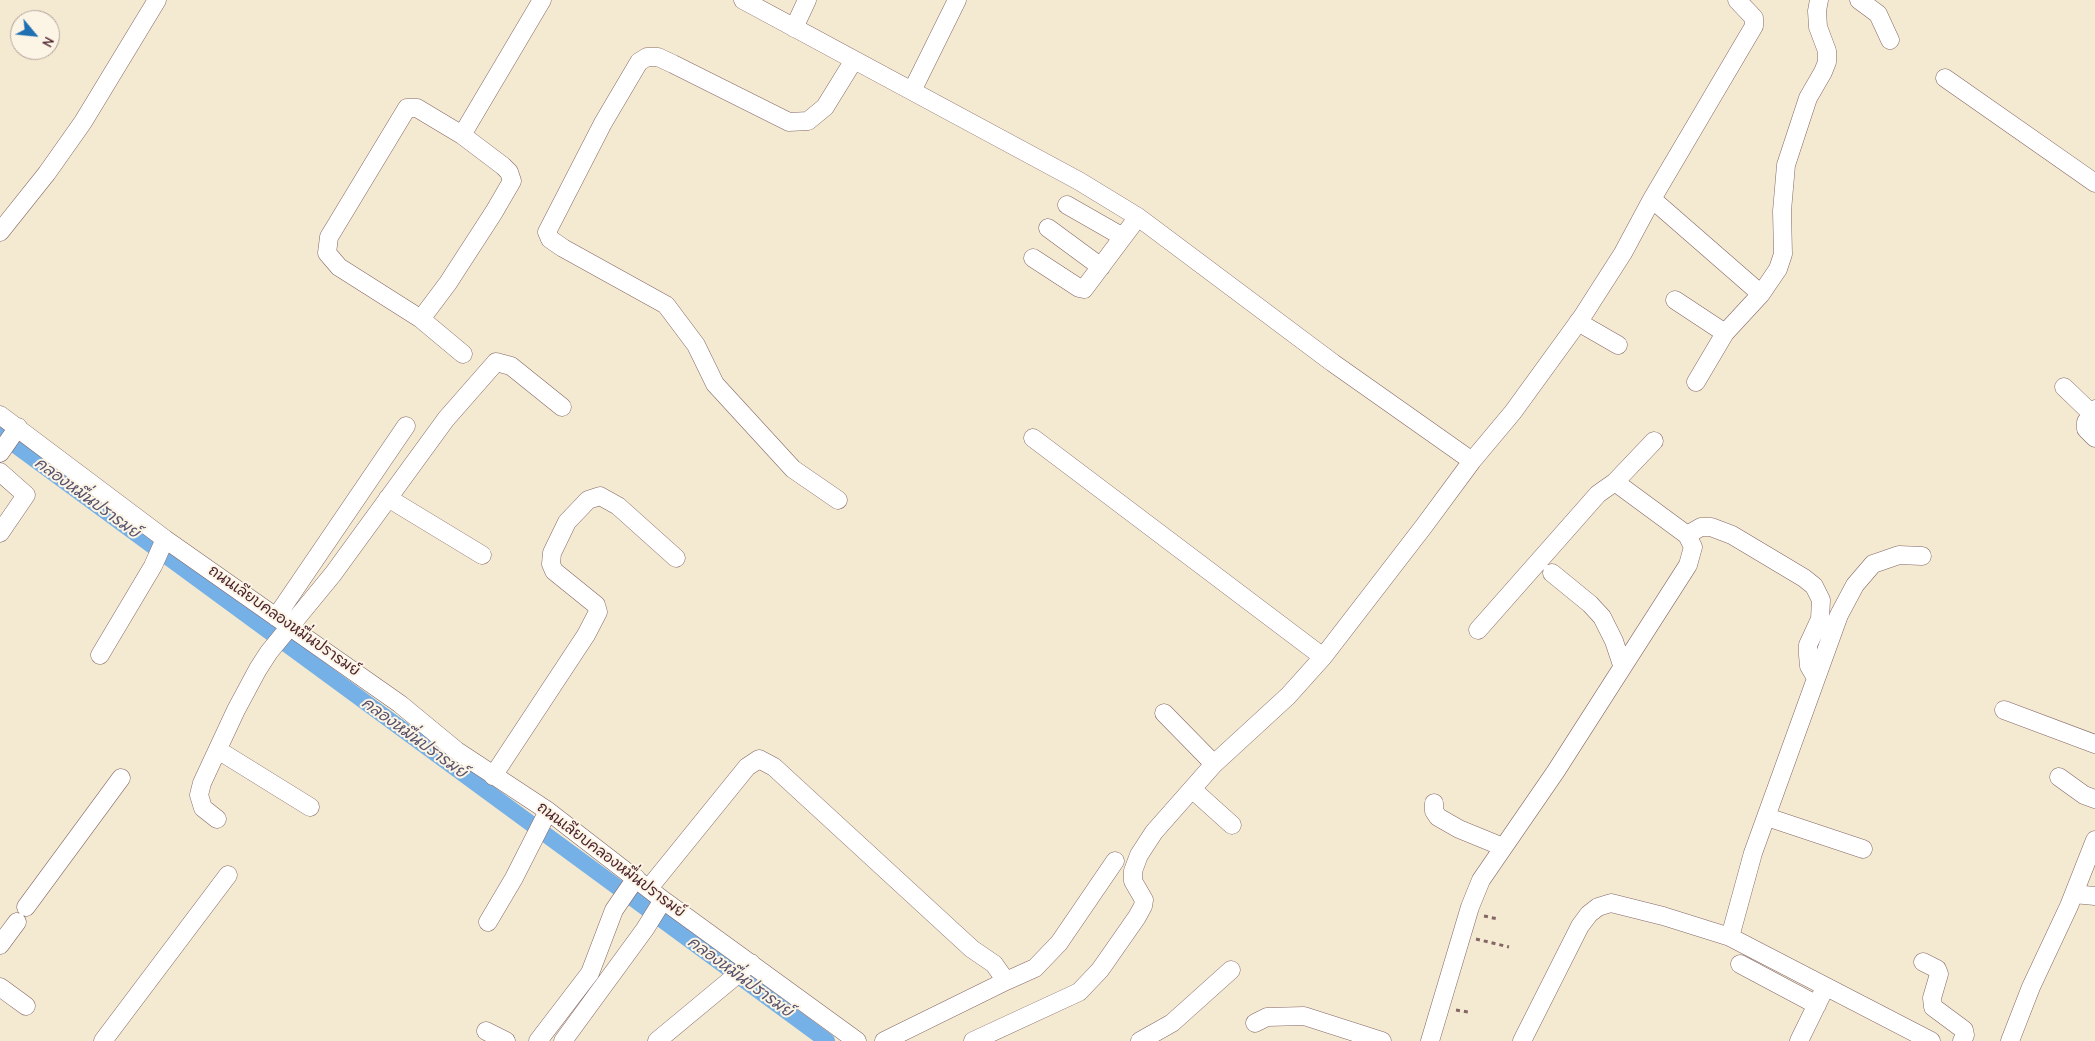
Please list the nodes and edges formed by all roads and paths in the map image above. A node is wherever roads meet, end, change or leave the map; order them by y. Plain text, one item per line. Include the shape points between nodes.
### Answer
1 (157, 0) edge
2 (542, 0) edge
3 (743, 0) edge
4 (807, 0) edge
5 (957, 0) edge
6 (1737, 0) edge
7 (1819, 0) edge
8 (1859, 0) edge
9 (794, 28) junction
10 (1890, 40) dead end
11 (854, 60) junction
12 (1945, 78) dead end
13 (912, 91) junction
14 (462, 134) junction
15 (2095, 183) edge
16 (1652, 199) junction
17 (1067, 205) dead end
18 (1138, 217) junction
19 (1048, 228) dead end
20 (0, 232) edge
21 (1123, 237) junction
22 (1033, 258) dead end
23 (1101, 267) junction
24 (1760, 294) junction
25 (1675, 300) dead end
26 (421, 319) junction
27 (1578, 322) junction
28 (1725, 333) junction
29 (1618, 345) dead end
30 (463, 354) dead end
31 (1696, 382) dead end
32 (2064, 387) dead end
33 (562, 407) dead end
34 (2093, 411) edge
35 (0, 414) edge
36 (406, 426) dead end
37 (18, 427) junction
38 (1033, 438) dead end
39 (2095, 438) edge
40 (1654, 441) dead end
41 (0, 453) edge
42 (1472, 461) junction
43 (0, 472) edge
44 (1615, 482) junction
45 (388, 498) junction
46 (838, 500) dead end
47 (0, 534) edge
48 (1687, 535) junction
49 (165, 539) junction
50 (482, 555) dead end
51 (1922, 556) dead end
52 (676, 558) dead end
53 (1552, 573) dead end
54 (276, 617) junction
55 (291, 627) junction
56 (1478, 630) dead end
57 (100, 655) dead end
58 (1323, 657) junction
59 (1622, 665) junction
60 (1816, 678) junction
61 (2004, 710) dead end
62 (1164, 713) dead end
63 (2095, 744) edge
64 (218, 750) junction
65 (1214, 764) junction
66 (492, 776) junction
67 (2059, 777) dead end
68 (121, 778) dead end
69 (1192, 789) junction
70 (2095, 799) edge
71 (1434, 803) dead end
72 (310, 807) dead end
73 (548, 811) junction
74 (1767, 817) junction
75 (218, 819) dead end
76 (1232, 825) dead end
77 (2095, 840) edge
78 (1503, 847) junction
79 (1863, 849) dead end
80 (1115, 861) dead end
81 (228, 875) dead end
82 (642, 883) junction
83 (2074, 894) junction
84 (2095, 896) edge
85 (663, 900) junction
86 (488, 922) dead end
87 (1461, 936) junction
88 (1730, 937) junction
89 (0, 945) edge
90 (1509, 947) dead end
91 (1923, 962) dead end
92 (751, 963) junction
93 (1740, 964) dead end
94 (1231, 970) dead end
95 (1006, 981) junction
96 (0, 987) edge
97 (1826, 987) junction
98 (1817, 1005) junction
99 (26, 1006) dead end
100 (1255, 1023) dead end
101 (486, 1031) dead end
102 (103, 1041) edge
103 (506, 1041) edge
104 (538, 1041) edge
105 (563, 1041) edge
106 (658, 1041) edge
107 (857, 1041) edge
108 (884, 1041) edge
109 (972, 1041) edge
110 (1140, 1041) edge
111 (1382, 1041) edge
112 (1430, 1041) edge
113 (1522, 1041) edge
114 (1799, 1041) edge
115 (1931, 1041) edge
116 (1962, 1041) edge
117 (2010, 1041) edge

1 - 20 street via 83,122
2 - 14 street
3 - 9 street
4 - 9 street
5 - 13 street
6 - 16 street via 1754,18 1754,26
7 - 24 street via 1818,28 1827,52 1827,62 1808,98 1786,165 1783,254 1778,269
8 - 10 street via 1878,14
9 - 11 street
11 - 13 street
11 - 46 street via 825,107 808,121 789,122 658,57 647,56 639,62 603,123 547,232 550,239 563,248 666,305 696,345 715,384 793,469
12 - 15 street
13 - 18 street via 1079,181
14 - 26 street via 503,166 512,181 448,283
14 - 26 street via 417,108 407,108 329,237 327,253 339,267
16 - 24 street
16 - 27 street via 1623,253
17 - 21 street
18 - 21 street
18 - 42 street via 1333,363
19 - 23 street
21 - 23 street
22 - 23 street via 1082,289
24 - 28 street
25 - 28 street
26 - 30 street
27 - 29 street
27 - 42 street via 1513,412
28 - 31 street
32 - 34 street
33 - 45 street via 511,366 496,362 446,419
34 - 39 street via 2086,422 2086,429
35 - 37 street, ถนนเลียบคลองหมื่นปรารมย์
36 - 54 street
37 - 41 street
37 - 49 street, ถนนเลียบคลองหมื่นปรารมย์
38 - 58 street
40 - 44 street
42 - 58 street
43 - 47 street via 26,494
44 - 48 street
44 - 56 street via 1598,494
45 - 50 street
45 - 55 street
48 - 59 street via 1693,547 1688,565
48 - 60 street via 1701,527 1732,535 1814,586 1821,600 1820,619 1808,645 1808,655 1809,666
49 - 54 street, ถนนเลียบคลองหมื่นปรารมย์
49 - 57 street via 153,566
51 - 60 street via 1898,555 1873,564 1855,585 1839,615
52 - 66 street via 618,506 600,496 588,500 567,522 552,553 551,564 554,571 596,605 598,612
53 - 59 street via 1602,617
54 - 55 street, ถนนเลียบคลองหมื่นปรารมย์
55 - 64 street via 258,668
55 - 66 street, ถนนเลียบคลองหมื่นปรารมย์ via 400,704
58 - 65 street via 1288,696
59 - 78 street via 1556,771
60 - 74 street
61 - 63 street
62 - 65 street
64 - 72 street
64 - 75 street via 199,795 203,808
65 - 69 street
66 - 73 street, ถนนเลียบคลองหมื่นปรารมย์
67 - 70 street
68 - 89 street
69 - 76 street
69 - 109 street via 1154,832 1139,855 1132,878 1144,900 1143,906 1100,970 1079,992
71 - 78 street via 1438,817
73 - 82 street, ถนนเลียบคลองหมื่นปรารมย์
73 - 86 street
74 - 79 street
74 - 88 street
77 - 83 street
78 - 87 street via 1481,880
80 - 95 street via 1059,943 1035,968
81 - 102 street
82 - 85 street, ถนนเลียบคลองหมื่นปรารมย์
82 - 95 street via 747,767 759,759 774,767 972,949 994,964
82 - 104 street via 614,910 590,974
83 - 84 street
83 - 117 street
85 - 92 street, ถนนเลียบคลองหมื่นปรารมย์
85 - 105 street
87 - 90 path
87 - 112 street
88 - 97 street
88 - 113 street via 1611,903 1598,907 1580,926
91 - 116 street via 1939,974 1932,998 1933,1007 1964,1030
92 - 106 street
92 - 107 street, ถนนเลียบคลองหมื่นปรารมย์
93 - 98 street
94 - 110 street via 1172,1022
95 - 108 street
96 - 99 street
97 - 98 street
97 - 115 street
98 - 114 street
100 - 111 street via 1268,1016 1304,1016
101 - 103 street

